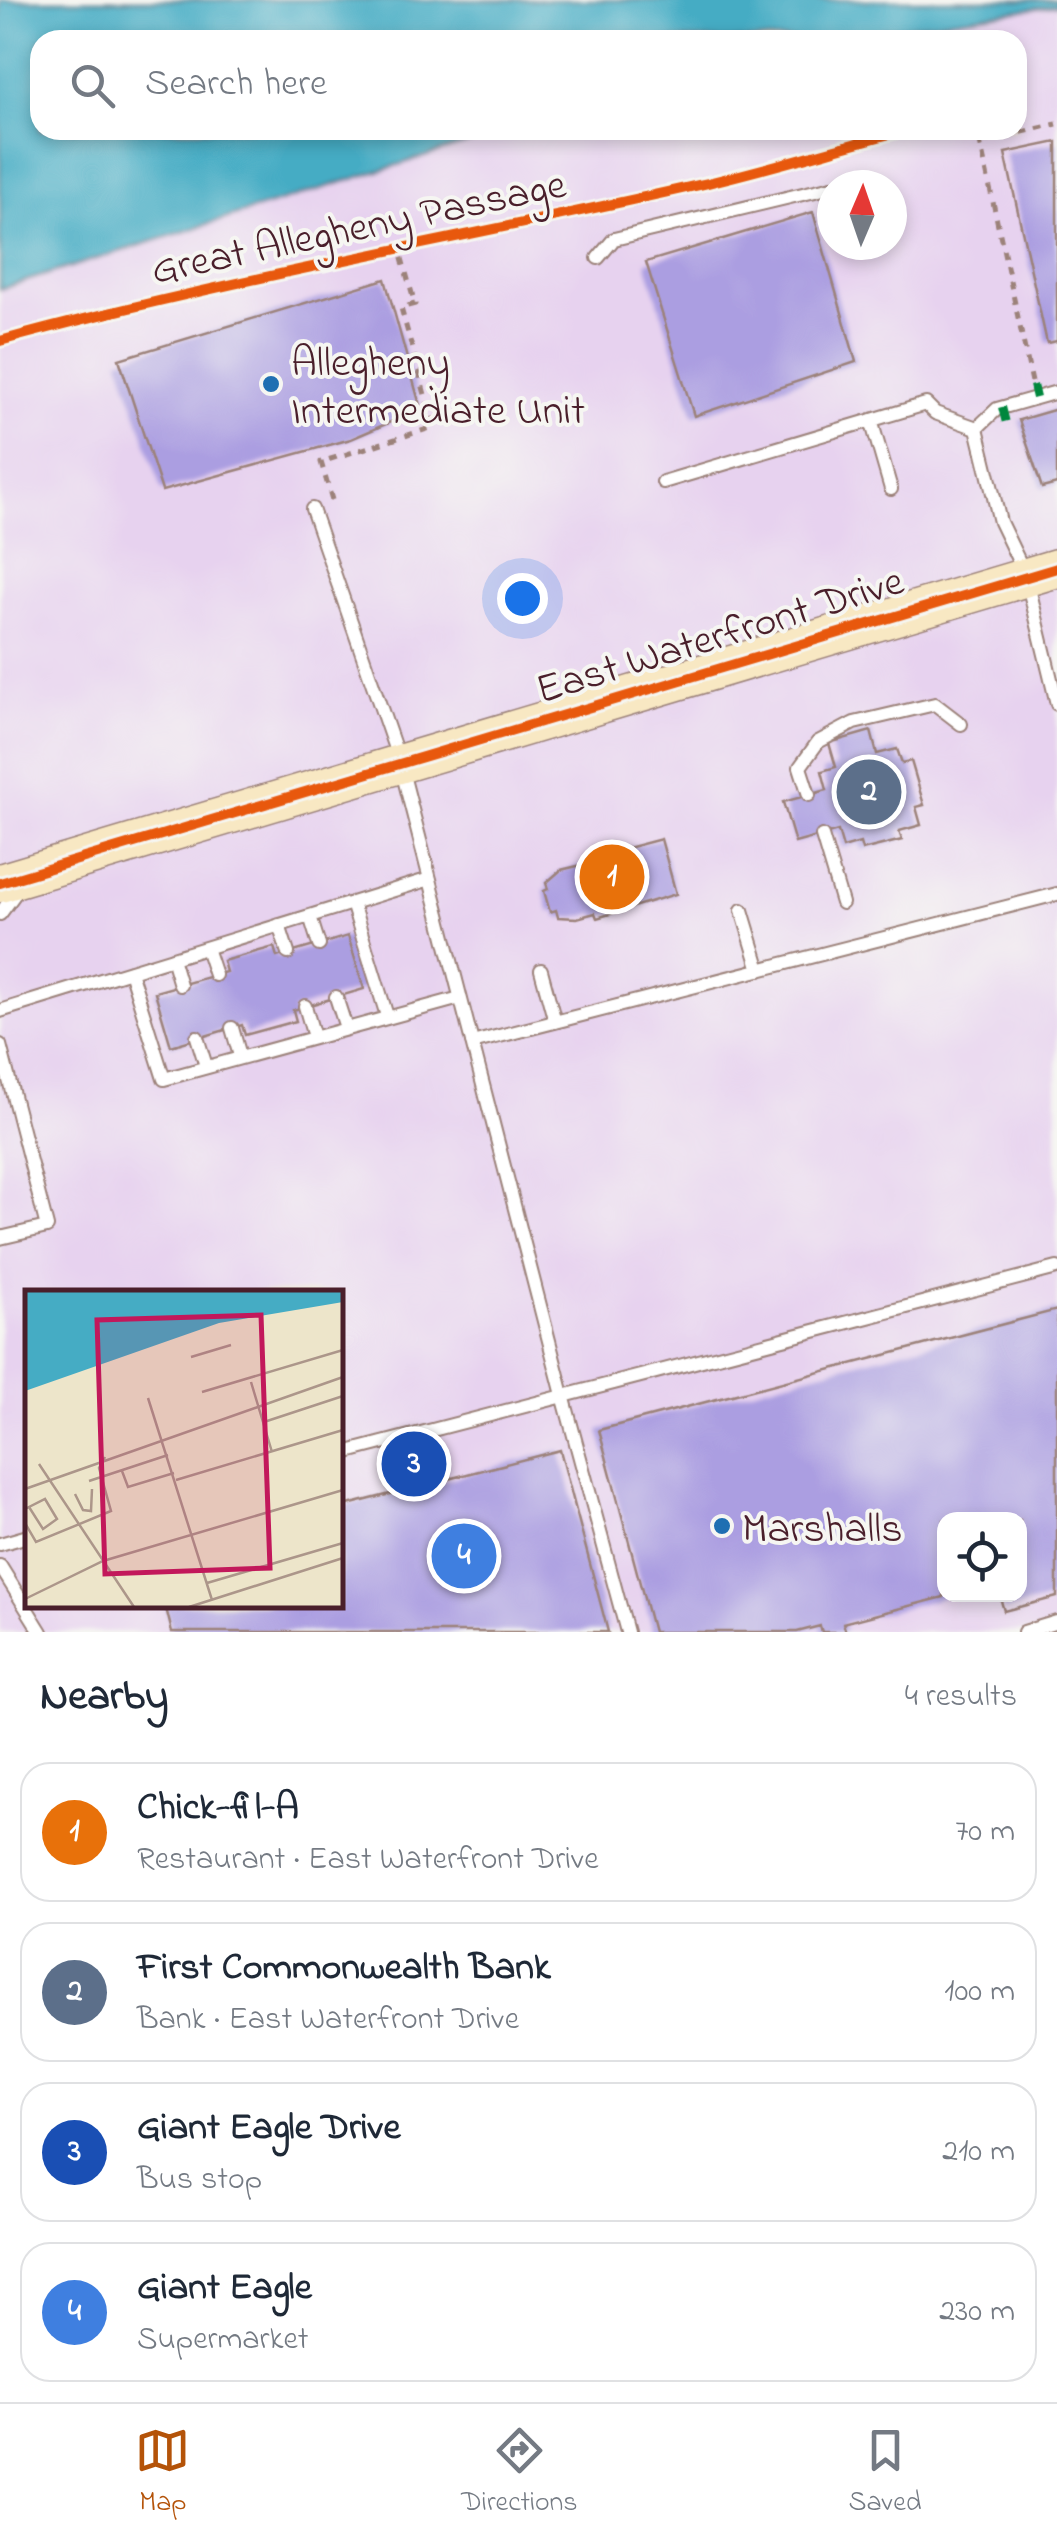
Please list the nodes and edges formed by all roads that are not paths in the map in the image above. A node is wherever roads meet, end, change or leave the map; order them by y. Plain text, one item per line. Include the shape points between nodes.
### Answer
1 (817, 192) edge
2 (598, 258) dead end
3 (1057, 392) edge
4 (871, 420) junction
5 (977, 428) junction
6 (663, 482) dead end
7 (890, 489) dead end
8 (312, 509) dead end
9 (1042, 572) edge
10 (1056, 695) edge
11 (961, 724) dead end
12 (400, 762) junction
13 (809, 794) dead end
14 (822, 836) dead end
15 (15, 878) edge
16 (430, 880) junction
17 (1057, 894) edge
18 (352, 903) junction
19 (842, 903) dead end
20 (742, 910) dead end
21 (0, 914) edge
22 (310, 916) junction
23 (280, 926) junction
24 (319, 944) dead end
25 (206, 948) junction
26 (288, 954) dead end
27 (172, 958) junction
28 (540, 970) dead end
29 (760, 970) junction
30 (130, 971) junction
31 (214, 975) dead end
32 (180, 985) dead end
33 (336, 997) dead end
34 (460, 998) junction
35 (305, 1006) dead end
36 (0, 1010) edge
37 (387, 1016) junction
38 (555, 1022) junction
39 (232, 1028) dead end
40 (346, 1028) junction
41 (314, 1037) junction
42 (198, 1038) dead end
43 (472, 1042) junction
44 (0, 1045) edge
45 (240, 1056) junction
46 (206, 1066) junction
47 (0, 1238) edge
48 (1057, 1268) edge
49 (562, 1395) junction
50 (342, 1453) edge
51 (25, 1537) edge
52 (0, 1544) edge
53 (0, 1566) edge
54 (1057, 1622) edge
55 (40, 1632) edge
56 (627, 1632) edge
57 (1024, 1632) edge

1 - 2 lane via 614,239
3 - 5 lane via 997,409
4 - 5 lane via 926,404
4 - 6 lane
4 - 7 lane
5 - 9 lane via 1000,522
8 - 12 lane
9 - 10 lane
9 - 12 street, East Waterfront Drive
11 - 13 lane via 935,704 854,722 818,742 800,766
12 - 15 street, East Waterfront Drive
12 - 16 lane
14 - 19 lane
15 - 21 lane
16 - 18 lane
16 - 34 lane
17 - 29 lane
18 - 22 lane
18 - 37 lane
20 - 29 lane
22 - 23 lane
22 - 24 lane
23 - 25 lane
23 - 26 lane
25 - 27 lane
25 - 31 lane
27 - 30 lane
27 - 32 lane
28 - 38 lane
29 - 38 lane
30 - 36 lane
30 - 46 lane via 164,1079
33 - 40 lane
34 - 37 lane
34 - 43 lane
35 - 41 lane
37 - 40 lane
38 - 43 lane
39 - 45 lane
40 - 41 lane
41 - 45 lane
42 - 46 lane
43 - 49 lane
44 - 47 lane via 47,1227
45 - 46 lane
48 - 49 lane
49 - 50 lane
49 - 56 lane
51 - 52 lane
53 - 55 lane
54 - 57 lane

